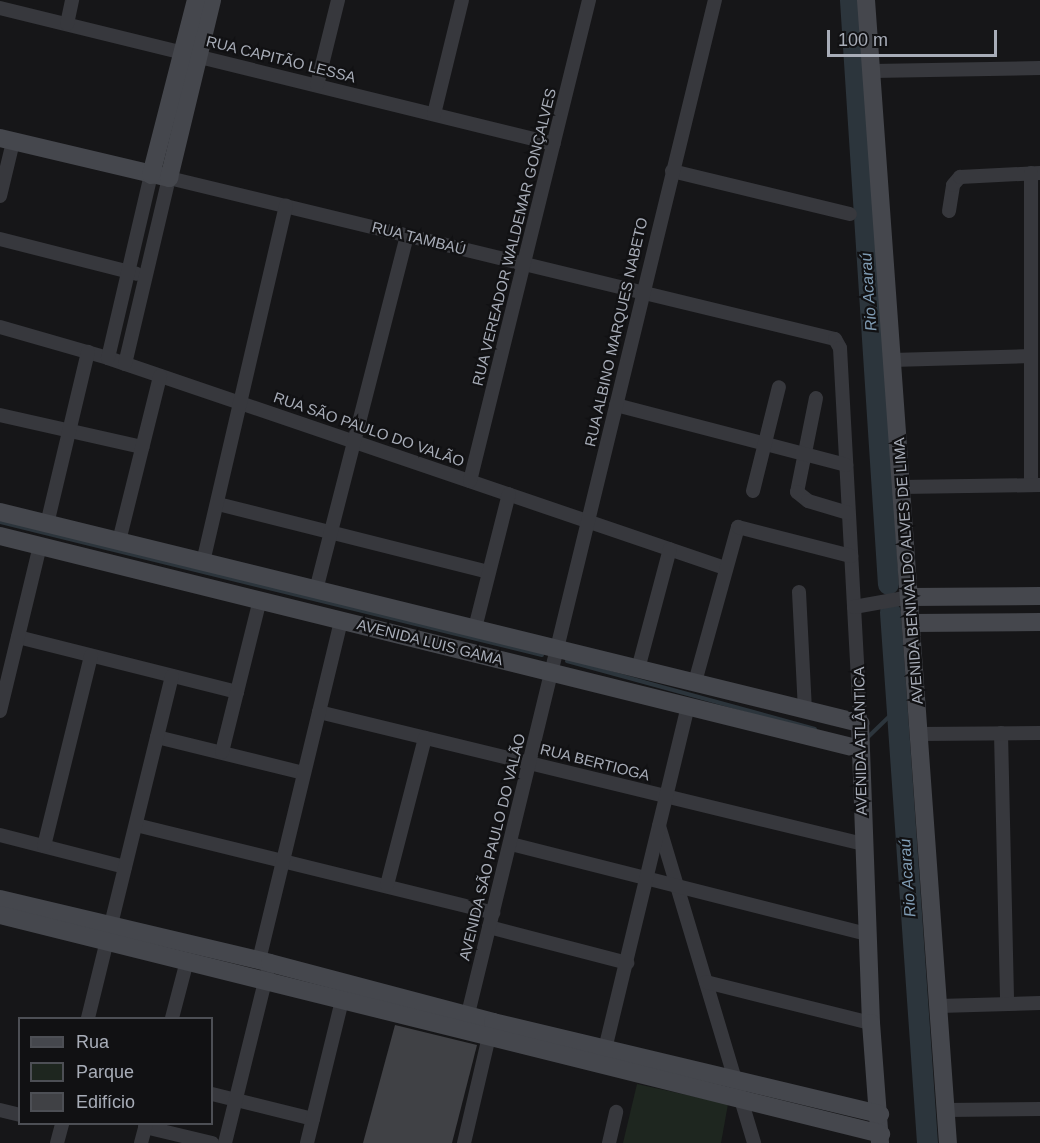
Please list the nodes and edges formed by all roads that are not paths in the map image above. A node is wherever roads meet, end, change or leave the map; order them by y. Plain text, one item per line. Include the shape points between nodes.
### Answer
1 (72, 0) edge
2 (196, 0) edge
3 (212, 0) edge
4 (338, 0) edge
5 (462, 0) edge
6 (589, 0) edge
7 (715, 0) edge
8 (866, 0) edge
9 (0, 8) edge
10 (67, 24) junction
11 (191, 54) junction
12 (1040, 68) edge
13 (873, 71) junction
14 (317, 85) junction
15 (434, 114) junction
16 (7, 140) edge
17 (554, 144) junction
18 (672, 171) junction
19 (1036, 173) edge
20 (160, 176) junction
21 (0, 196) edge
22 (286, 206) junction
23 (949, 211) dead end
24 (850, 214) dead end
25 (407, 236) junction
26 (0, 239) edge
27 (525, 264) junction
28 (129, 272) junction
29 (145, 276) junction
30 (643, 291) junction
31 (0, 327) edge
32 (837, 340) joint
33 (88, 352) junction
34 (1031, 356) junction
35 (108, 358) junction
36 (892, 360) junction
37 (124, 364) junction
38 (160, 376) junction
39 (779, 387) dead end
40 (816, 398) dead end
41 (241, 403) junction
42 (616, 405) junction
43 (0, 415) edge
44 (69, 431) junction
45 (353, 442) junction
46 (765, 443) junction
47 (142, 447) junction
48 (803, 453) junction
49 (846, 465) junction
50 (470, 481) junction
51 (1035, 485) edge
52 (901, 487) junction
53 (753, 491) dead end
54 (509, 494) junction
55 (218, 504) junction
56 (0, 512) edge
57 (848, 513) junction
58 (588, 521) junction
59 (47, 524) junction
60 (330, 532) junction
61 (0, 536) edge
62 (119, 541) junction
63 (40, 546) junction
64 (670, 549) junction
65 (851, 556) junction
66 (203, 562) junction
67 (725, 568) junction
68 (489, 572) junction
69 (316, 590) junction
70 (799, 592) dead end
71 (1040, 596) edge
72 (905, 598) junction
73 (260, 600) junction
74 (860, 606) junction
75 (341, 620) junction
76 (1040, 622) edge
77 (912, 623) junction
78 (475, 628) junction
79 (18, 637) junction
80 (558, 649) junction
81 (91, 656) junction
82 (638, 669) junction
83 (553, 672) junction
84 (172, 676) junction
85 (694, 682) junction
86 (237, 692) junction
87 (688, 706) junction
88 (805, 710) junction
89 (0, 711) edge
90 (319, 712) junction
91 (860, 723) junction
92 (1001, 733) junction
93 (1040, 733) edge
94 (920, 734) junction
95 (157, 737) junction
96 (425, 738) junction
97 (860, 749) junction
98 (222, 752) junction
99 (530, 763) junction
100 (304, 773) junction
101 (666, 796) junction
102 (659, 824) junction
103 (136, 825) junction
104 (0, 835) edge
105 (863, 843) junction
106 (511, 844) junction
107 (44, 846) junction
108 (283, 860) junction
109 (125, 867) junction
110 (646, 878) junction
111 (387, 885) junction
112 (677, 886) junction
113 (0, 899) edge
114 (493, 913) junction
115 (0, 915) edge
116 (489, 927) junction
117 (109, 934) junction
118 (867, 934) junction
119 (187, 961) junction
120 (627, 963) junction
121 (265, 968) junction
122 (706, 982) junction
123 (342, 1000) junction
124 (1007, 1003) junction
125 (1040, 1003) edge
126 (939, 1006) junction
127 (88, 1017) edge
128 (172, 1017) edge
129 (466, 1023) junction
130 (871, 1023) junction
131 (491, 1030) junction
132 (605, 1049) junction
133 (736, 1080) junction
134 (213, 1094) edge
135 (741, 1098) junction
136 (236, 1100) junction
137 (1040, 1109) edge
138 (0, 1110) edge
139 (946, 1110) junction
140 (616, 1112) dead end
141 (18, 1114) edge
142 (880, 1114) junction
143 (313, 1119) junction
144 (58, 1125) edge
145 (146, 1125) edge
146 (881, 1138) edge
147 (57, 1143) edge
148 (141, 1143) edge
149 (212, 1143) edge
150 (225, 1143) edge
151 (307, 1143) edge
152 (464, 1143) edge
153 (609, 1143) edge
154 (754, 1143) edge
155 (948, 1143) edge

1 - 10 street
2 - 11 street
3 - 11 street
4 - 14 street
5 - 15 street
6 - 17 street, RUA VEREADOR WALDEMAR GONÇALVES
7 - 18 street, RUA ALBINO MARQUES NABETO
8 - 13 street, AVENIDA BENIVALDO ALVES DE LIMA
9 - 10 street, RUA CAPITÃO LESSA
10 - 11 street, RUA CAPITÃO LESSA
11 - 14 street, RUA CAPITÃO LESSA
11 - 20 street
12 - 13 street
13 - 36 street, AVENIDA BENIVALDO ALVES DE LIMA
14 - 15 street, RUA CAPITÃO LESSA
15 - 17 street, RUA CAPITÃO LESSA
16 - 20 street, RUA TAMBAÚ
16 - 21 street
17 - 27 street, RUA VEREADOR WALDEMAR GONÇALVES
18 - 24 street
18 - 30 street, RUA ALBINO MARQUES NABETO
19 - 23 street via 960,177 953,185
19 - 34 street
20 - 22 street, RUA TAMBAÚ
20 - 28 street
20 - 29 street
22 - 25 street, RUA TAMBAÚ
22 - 41 street
25 - 27 street, RUA TAMBAÚ
25 - 45 street
26 - 28 street
27 - 30 street, RUA TAMBAÚ
27 - 50 street, RUA VEREADOR WALDEMAR GONÇALVES
28 - 29 street
28 - 35 street
29 - 37 street
30 - 32 street, RUA TAMBAÚ
30 - 42 street, RUA ALBINO MARQUES NABETO
31 - 33 street, RUA SÃO PAULO DO VALÃO
32 - 49 street, AVENIDA ATLÂNTICA
33 - 35 street, RUA SÃO PAULO DO VALÃO
33 - 44 street
34 - 36 street
34 - 51 street
35 - 37 street, RUA SÃO PAULO DO VALÃO
36 - 52 street, AVENIDA BENIVALDO ALVES DE LIMA
37 - 38 street, RUA SÃO PAULO DO VALÃO
38 - 41 street, RUA SÃO PAULO DO VALÃO
38 - 47 street
39 - 46 street
40 - 48 street
41 - 45 street, RUA SÃO PAULO DO VALÃO
41 - 55 street
42 - 46 street
42 - 58 street, RUA ALBINO MARQUES NABETO
43 - 44 street
44 - 47 street
44 - 59 street
45 - 50 street, RUA SÃO PAULO DO VALÃO
45 - 60 street
46 - 48 street
46 - 53 street
47 - 62 street
48 - 49 street
48 - 57 street via 798,495
49 - 57 street, AVENIDA ATLÂNTICA
50 - 54 street, RUA SÃO PAULO DO VALÃO
51 - 52 street
52 - 72 street, AVENIDA BENIVALDO ALVES DE LIMA
54 - 58 street, RUA SÃO PAULO DO VALÃO
54 - 68 street
55 - 60 street
55 - 66 street
56 - 59 street, AVENIDA LUIS GAMA
57 - 65 street, AVENIDA ATLÂNTICA
58 - 64 street, RUA SÃO PAULO DO VALÃO
58 - 80 street, RUA ALBINO MARQUES NABETO
59 - 62 street, AVENIDA LUIS GAMA
60 - 68 street
60 - 69 street
61 - 63 street, AVENIDA LUIS GAMA
62 - 66 street, AVENIDA LUIS GAMA
63 - 73 street, AVENIDA LUIS GAMA
63 - 79 street
64 - 67 street, RUA SÃO PAULO DO VALÃO
64 - 82 street
65 - 67 street via 738,527
65 - 74 street, AVENIDA ATLÂNTICA
66 - 69 street, AVENIDA LUIS GAMA
67 - 85 street
68 - 78 street
69 - 78 street, AVENIDA LUIS GAMA
70 - 88 street
71 - 72 street
72 - 74 street
72 - 77 street, AVENIDA BENIVALDO ALVES DE LIMA
73 - 75 street, AVENIDA LUIS GAMA
73 - 86 street
74 - 91 street, AVENIDA ATLÂNTICA
75 - 83 street, AVENIDA LUIS GAMA
75 - 90 street
76 - 77 street
77 - 94 street, AVENIDA BENIVALDO ALVES DE LIMA
78 - 80 street, AVENIDA LUIS GAMA
79 - 81 street
79 - 89 street
80 - 82 street, AVENIDA LUIS GAMA
80 - 83 street, RUA ALBINO MARQUES NABETO
81 - 84 street
81 - 107 street
82 - 85 street, AVENIDA LUIS GAMA
83 - 87 street, AVENIDA LUIS GAMA
83 - 99 street, AVENIDA SÃO PAULO DO VALÃO
84 - 86 street
84 - 95 street
85 - 88 street, AVENIDA LUIS GAMA
86 - 98 street
87 - 97 street, AVENIDA LUIS GAMA
87 - 101 street
88 - 91 street, AVENIDA LUIS GAMA
90 - 96 street, RUA BERTIOGA
90 - 100 street
91 - 97 street, AVENIDA ATLÂNTICA
92 - 93 street
92 - 94 street
92 - 124 street
94 - 126 street, AVENIDA BENIVALDO ALVES DE LIMA
95 - 98 street
95 - 103 street
96 - 99 street, RUA BERTIOGA
96 - 111 street
97 - 105 street, AVENIDA ATLÂNTICA
98 - 100 street
99 - 101 street, RUA BERTIOGA
99 - 106 street, AVENIDA SÃO PAULO DO VALÃO
100 - 108 street
101 - 102 street
101 - 105 street, RUA BERTIOGA
102 - 110 street
102 - 112 street
103 - 108 street
103 - 109 street
104 - 107 street
105 - 118 street, AVENIDA ATLÂNTICA
106 - 110 street
106 - 114 street, AVENIDA SÃO PAULO DO VALÃO
107 - 109 street
108 - 111 street
108 - 121 street
109 - 117 street
110 - 112 street
110 - 120 street
111 - 114 street
112 - 118 street
112 - 122 street
113 - 117 street
114 - 116 street, AVENIDA SÃO PAULO DO VALÃO
115 - 117 street
116 - 120 street
116 - 129 street, AVENIDA SÃO PAULO DO VALÃO
117 - 119 street
117 - 121 street
117 - 127 street
118 - 130 street, AVENIDA ATLÂNTICA
119 - 121 street
119 - 128 street
120 - 132 street
121 - 123 street
121 - 129 street
121 - 136 street
122 - 130 street
122 - 133 street
123 - 129 street
123 - 143 street
124 - 125 street
124 - 126 street
126 - 139 street, AVENIDA BENIVALDO ALVES DE LIMA
129 - 131 street
130 - 142 street, AVENIDA ATLÂNTICA
131 - 132 street
131 - 135 street
131 - 152 street
132 - 133 street
133 - 135 street
133 - 142 street
134 - 136 street
135 - 146 street
135 - 154 street
136 - 143 street
136 - 150 street
137 - 139 street
138 - 141 street
139 - 155 street, AVENIDA BENIVALDO ALVES DE LIMA
140 - 153 street
142 - 146 street, AVENIDA ATLÂNTICA
143 - 151 street
144 - 147 street
145 - 148 street
145 - 149 street

